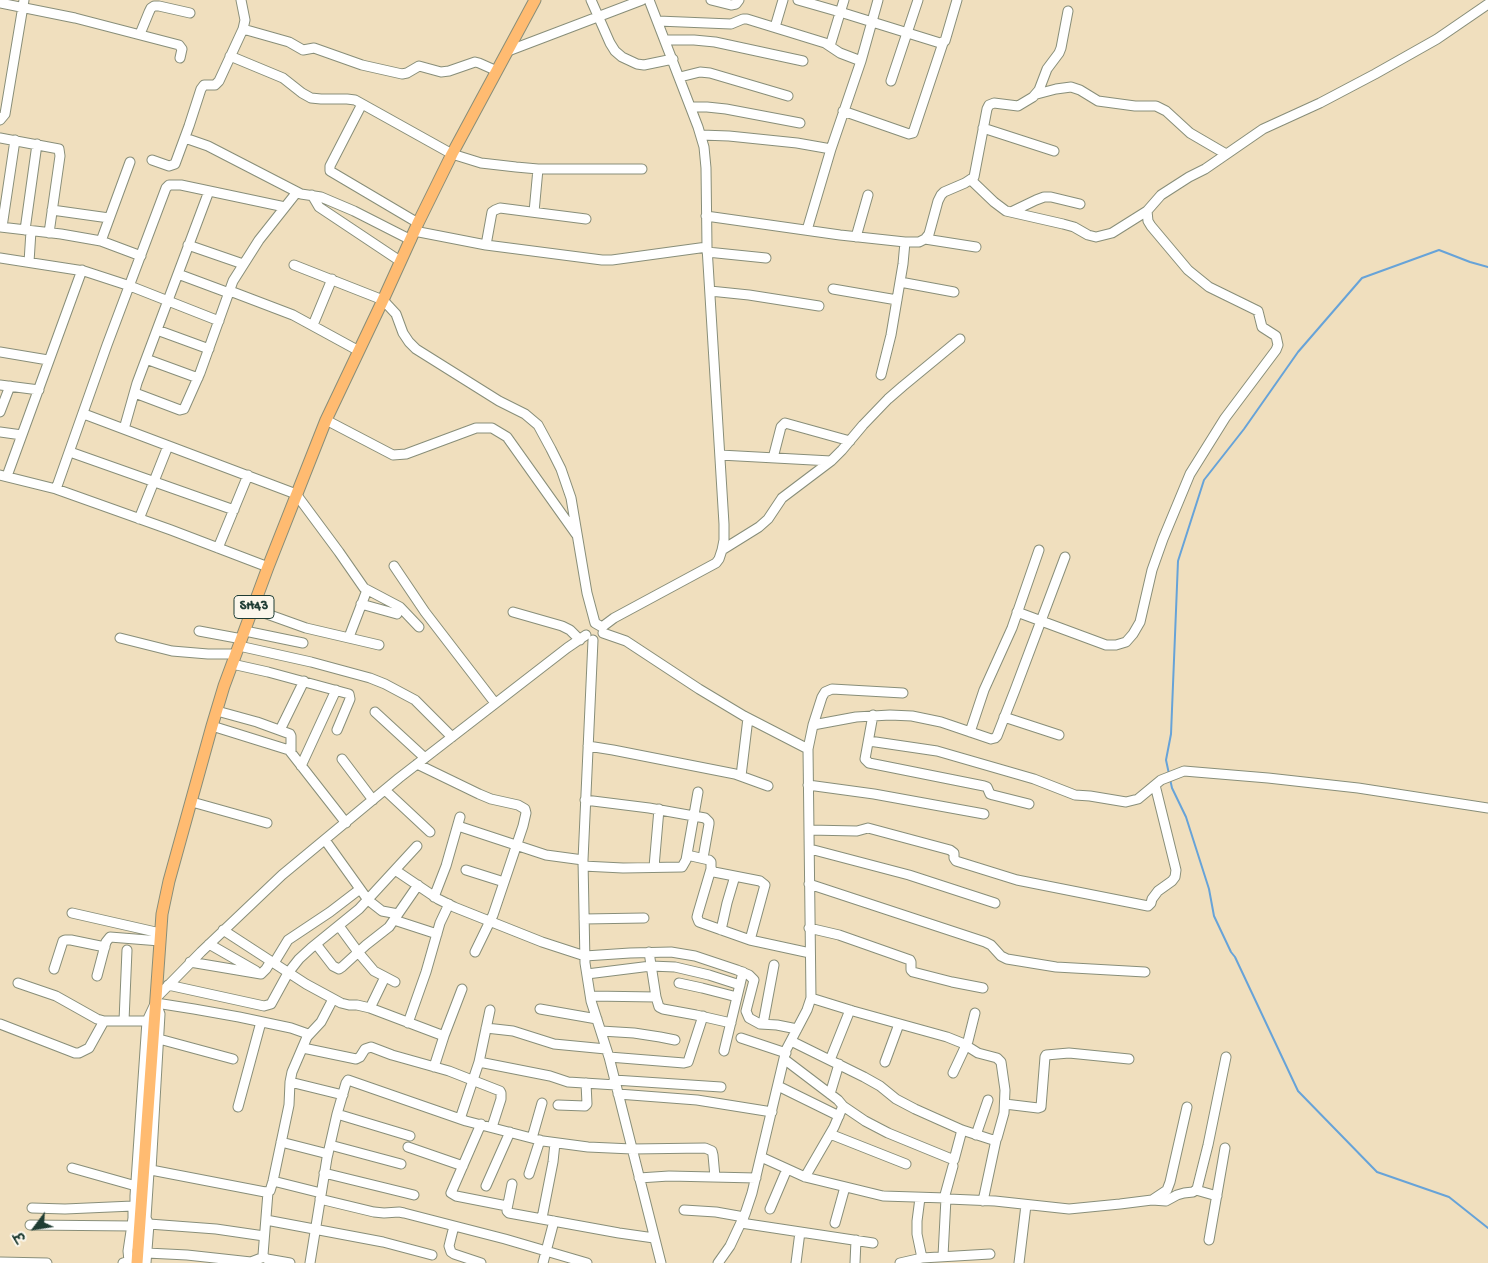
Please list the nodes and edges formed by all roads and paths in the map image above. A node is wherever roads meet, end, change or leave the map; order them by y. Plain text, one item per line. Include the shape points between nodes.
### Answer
1 (241, 0) edge
2 (535, 0) edge
3 (591, 0) edge
4 (642, 0) edge
5 (649, 0) edge
6 (711, 0) edge
7 (738, 0) edge
8 (783, 0) edge
9 (798, 0) edge
10 (844, 0) edge
11 (878, 0) edge
12 (918, 0) edge
13 (958, 0) edge
14 (812, 2) edge
15 (0, 3) edge
16 (24, 4) edge
17 (1488, 4) edge
18 (1068, 11) dead end
19 (840, 12) junction
20 (190, 13) dead end
21 (598, 17) junction
22 (658, 21) junction
23 (872, 21) junction
24 (775, 27) junction
25 (243, 29) junction
26 (907, 33) junction
27 (140, 34) junction
28 (665, 40) junction
29 (943, 43) junction
30 (830, 46) junction
31 (508, 51) junction
32 (230, 56) junction
33 (180, 58) dead end
34 (673, 59) junction
35 (803, 61) dead end
36 (860, 61) junction
37 (497, 71) junction
38 (680, 77) junction
39 (892, 81) dead end
40 (1037, 94) junction
41 (788, 96) dead end
42 (362, 104) junction
43 (691, 107) junction
44 (843, 111) junction
45 (0, 120) edge
46 (800, 123) dead end
47 (983, 128) junction
48 (701, 135) junction
49 (0, 138) edge
50 (185, 138) junction
51 (15, 140) junction
52 (37, 144) junction
53 (831, 149) junction
54 (1054, 151) dead end
55 (452, 154) junction
56 (1226, 154) junction
57 (152, 160) dead end
58 (130, 162) dead end
59 (538, 168) junction
60 (642, 169) dead end
61 (971, 180) junction
62 (209, 191) junction
63 (297, 192) junction
64 (312, 195) junction
65 (868, 195) dead end
66 (3, 203) edge
67 (1080, 204) dead end
68 (285, 206) junction
69 (52, 210) junction
70 (534, 212) junction
71 (1011, 212) junction
72 (1147, 214) junction
73 (706, 216) junction
74 (110, 218) junction
75 (586, 219) dead end
76 (1, 227) edge
77 (28, 230) junction
78 (807, 230) junction
79 (414, 231) junction
80 (49, 233) junction
81 (856, 237) junction
82 (925, 239) junction
83 (101, 241) junction
84 (905, 242) junction
85 (188, 245) junction
86 (486, 245) junction
87 (976, 247) dead end
88 (707, 249) junction
89 (141, 256) junction
90 (0, 258) edge
91 (766, 258) dead end
92 (400, 260) junction
93 (29, 262) junction
94 (242, 264) junction
95 (294, 265) dead end
96 (82, 270) junction
97 (178, 274) junction
98 (332, 279) junction
99 (900, 282) junction
100 (130, 286) junction
101 (833, 288) dead end
102 (710, 291) junction
103 (229, 292) junction
104 (954, 292) dead end
105 (383, 300) junction
106 (897, 300) junction
107 (168, 301) junction
108 (819, 306) dead end
109 (219, 321) junction
110 (313, 325) junction
111 (157, 330) junction
112 (960, 339) dead end
113 (209, 349) junction
114 (359, 351) junction
115 (0, 352) edge
116 (146, 359) junction
117 (48, 360) junction
118 (881, 375) dead end
119 (198, 378) junction
120 (0, 384) edge
121 (10, 386) junction
122 (39, 390) junction
123 (134, 393) junction
124 (0, 410) edge
125 (84, 414) junction
126 (326, 420) junction
127 (124, 429) junction
128 (0, 432) edge
129 (22, 436) junction
130 (850, 441) junction
131 (168, 446) junction
132 (70, 452) junction
133 (720, 456) junction
134 (773, 458) junction
135 (831, 461) junction
136 (3, 475) edge
137 (248, 475) junction
138 (154, 482) junction
139 (56, 489) junction
140 (296, 494) junction
141 (234, 510) junction
142 (139, 519) junction
143 (578, 538) junction
144 (218, 548) junction
145 (722, 550) junction
146 (1039, 550) dead end
147 (1065, 557) dead end
148 (394, 566) dead end
149 (268, 567) junction
150 (367, 590) junction
151 (361, 604) junction
152 (253, 609) junction
153 (514, 612) dead end
154 (1017, 612) junction
155 (397, 614) dead end
156 (1041, 621) junction
157 (419, 627) dead end
158 (600, 628) junction
159 (199, 631) dead end
160 (120, 638) dead end
161 (350, 638) junction
162 (586, 638) junction
163 (303, 643) dead end
164 (379, 645) dead end
165 (239, 647) junction
166 (304, 681) junction
167 (336, 690) junction
168 (903, 692) dead end
169 (495, 703) junction
170 (217, 711) junction
171 (375, 712) dead end
172 (873, 715) junction
173 (1004, 717) junction
174 (748, 718) junction
175 (813, 725) junction
176 (212, 726) junction
177 (280, 730) junction
178 (337, 730) dead end
179 (970, 732) junction
180 (1059, 735) dead end
181 (452, 736) junction
182 (868, 741) junction
183 (588, 746) junction
184 (808, 749) junction
185 (291, 752) junction
186 (425, 758) junction
187 (342, 759) dead end
188 (417, 764) junction
189 (301, 766) junction
190 (741, 776) junction
191 (1158, 783) junction
192 (808, 785) junction
193 (768, 786) dead end
194 (385, 790) junction
195 (698, 792) dead end
196 (373, 800) junction
197 (585, 800) junction
198 (192, 802) junction
199 (1029, 804) dead end
200 (1488, 808) edge
201 (659, 809) junction
202 (984, 814) dead end
203 (693, 815) junction
204 (460, 817) dead end
205 (267, 823) dead end
206 (346, 823) junction
207 (458, 826) junction
208 (809, 830) junction
209 (430, 832) dead end
210 (325, 840) junction
211 (516, 845) junction
212 (417, 846) dead end
213 (810, 849) junction
214 (687, 855) junction
215 (702, 858) junction
216 (583, 863) junction
217 (654, 867) junction
218 (711, 869) junction
219 (395, 870) junction
220 (466, 870) dead end
221 (735, 876) junction
222 (504, 882) junction
223 (809, 884) junction
224 (418, 885) junction
225 (360, 889) junction
226 (434, 897) junction
227 (368, 900) junction
228 (995, 903) dead end
229 (449, 904) junction
230 (72, 913) dead end
231 (396, 917) junction
232 (644, 918) dead end
233 (584, 919) junction
234 (490, 922) junction
235 (339, 926) junction
236 (809, 928) junction
237 (223, 930) junction
238 (721, 930) junction
239 (437, 934) junction
240 (160, 937) junction
241 (750, 940) junction
242 (209, 944) junction
243 (316, 944) junction
244 (104, 947) junction
245 (127, 950) dead end
246 (358, 952) junction
247 (475, 952) dead end
248 (650, 952) junction
249 (810, 953) junction
250 (585, 956) junction
251 (190, 962) junction
252 (273, 962) junction
253 (774, 965) dead end
254 (652, 966) junction
255 (54, 969) dead end
256 (743, 972) junction
257 (1145, 972) dead end
258 (288, 973) junction
259 (261, 974) junction
260 (587, 974) junction
261 (97, 976) dead end
262 (385, 977) junction
263 (395, 982) dead end
264 (18, 983) dead end
265 (679, 983) dead end
266 (168, 985) junction
267 (740, 986) junction
268 (983, 988) dead end
269 (462, 989) dead end
270 (591, 996) junction
271 (656, 997) junction
272 (737, 998) junction
273 (811, 998) junction
274 (333, 999) junction
275 (156, 1000) junction
276 (370, 1008) junction
277 (540, 1009) dead end
278 (490, 1010) dead end
279 (850, 1010) junction
280 (975, 1013) dead end
281 (703, 1016) junction
282 (597, 1019) junction
283 (104, 1021) junction
284 (124, 1021) junction
285 (147, 1021) junction
286 (261, 1022) junction
287 (408, 1023) junction
288 (731, 1023) junction
289 (0, 1024) edge
290 (763, 1024) junction
291 (899, 1024) junction
292 (486, 1028) junction
293 (797, 1029) junction
294 (601, 1031) junction
295 (308, 1034) junction
296 (444, 1036) junction
297 (741, 1038) dead end
298 (159, 1039) junction
299 (675, 1040) dead end
300 (791, 1041) junction
301 (966, 1046) junction
302 (302, 1048) junction
303 (724, 1051) dead end
304 (607, 1053) junction
305 (785, 1056) junction
306 (1226, 1057) dead end
307 (233, 1059) dead end
308 (1129, 1059) dead end
309 (830, 1060) junction
310 (479, 1062) junction
311 (885, 1062) dead end
312 (840, 1064) junction
313 (434, 1067) junction
314 (953, 1073) dead end
315 (473, 1081) junction
316 (290, 1082) junction
317 (586, 1084) junction
318 (616, 1086) junction
319 (778, 1086) junction
320 (721, 1087) dead end
321 (830, 1094) junction
322 (343, 1095) junction
323 (988, 1100) dead end
324 (542, 1103) dead end
325 (1004, 1104) junction
326 (558, 1106) dead end
327 (843, 1106) junction
328 (238, 1107) dead end
329 (1187, 1107) dead end
330 (772, 1112) junction
331 (338, 1114) junction
332 (839, 1116) junction
333 (460, 1119) junction
334 (481, 1124) junction
335 (492, 1127) junction
336 (962, 1130) junction
337 (510, 1132) junction
338 (830, 1134) junction
339 (976, 1134) junction
340 (410, 1136) dead end
341 (536, 1139) junction
342 (996, 1140) junction
343 (281, 1142) junction
344 (555, 1143) junction
345 (408, 1147) dead end
346 (1225, 1148) dead end
347 (632, 1149) junction
348 (329, 1150) junction
349 (761, 1157) junction
350 (401, 1164) dead end
351 (906, 1164) dead end
352 (463, 1166) junction
353 (953, 1166) dead end
354 (72, 1168) dead end
355 (787, 1169) junction
356 (150, 1170) junction
357 (324, 1173) junction
358 (529, 1174) dead end
359 (715, 1177) junction
360 (805, 1177) junction
361 (639, 1178) junction
362 (756, 1178) junction
363 (273, 1181) junction
364 (512, 1184) dead end
365 (136, 1186) junction
366 (486, 1186) dead end
367 (845, 1187) junction
368 (1196, 1190) junction
369 (268, 1192) junction
370 (414, 1195) dead end
371 (320, 1196) junction
372 (1217, 1196) junction
373 (920, 1198) junction
374 (946, 1198) junction
375 (982, 1200) junction
376 (1152, 1200) junction
377 (1026, 1205) junction
378 (132, 1206) junction
379 (507, 1206) junction
380 (32, 1208) dead end
381 (770, 1209) dead end
382 (684, 1210) dead end
383 (542, 1218) junction
384 (266, 1220) junction
385 (742, 1220) junction
386 (554, 1221) junction
387 (835, 1223) dead end
388 (149, 1224) junction
389 (30, 1225) dead end
390 (132, 1226) junction
391 (454, 1226) junction
392 (315, 1229) junction
393 (800, 1232) junction
394 (264, 1236) junction
395 (654, 1238) junction
396 (856, 1240) junction
397 (1209, 1240) dead end
398 (873, 1242) dead end
399 (546, 1252) junction
400 (990, 1254) dead end
401 (432, 1255) dead end
402 (943, 1256) junction
403 (264, 1257) junction
404 (146, 1258) edge
405 (922, 1258) junction
406 (566, 1260) edge
407 (0, 1262) edge
408 (128, 1262) edge
409 (906, 1262) edge
410 (47, 1263) edge
411 (290, 1263) edge
412 (310, 1263) edge
413 (481, 1263) edge
414 (543, 1263) edge
415 (584, 1263) edge
416 (661, 1263) edge
417 (718, 1263) edge
418 (796, 1263) edge
419 (855, 1263) edge
420 (1019, 1263) edge

1 - 25 street via 245,20
2 - 31 main road, SH43
3 - 21 street
4 - 21 street
5 - 22 street
6 - 7 street via 731,5
8 - 24 street
9 - 14 street
10 - 19 street
11 - 23 street
12 - 26 street
13 - 29 street
14 - 19 street
15 - 16 street
16 - 27 street
16 - 45 street via 5,114
17 - 56 street via 1429,43 1320,103 1263,129
18 - 40 street via 1061,48 1047,69
19 - 23 street
19 - 30 street
20 - 27 street via 154,6
21 - 31 street
21 - 34 street via 612,47 629,61 644,64
22 - 24 street via 731,24 747,19
22 - 28 street
23 - 26 street
23 - 36 street
24 - 30 street
25 - 32 street
25 - 37 street via 289,42 303,50 314,48 362,65 402,74 419,66 441,72 474,62
26 - 29 street
26 - 39 street
27 - 33 street via 179,46 182,49
28 - 34 street
28 - 35 street via 716,42
29 - 44 street via 913,133
30 - 36 street
31 - 37 main road, SH43
32 - 42 street via 283,78 311,98 347,98
32 - 50 street via 219,81 201,89
34 - 38 street
36 - 44 street
37 - 55 main road, SH43
38 - 41 street via 710,73
38 - 43 street
40 - 47 street via 1018,106 992,103 987,109
40 - 56 street via 1071,87 1098,101 1156,106 1190,133
42 - 55 street
42 - 79 street via 330,171
43 - 46 street via 726,109
43 - 48 street
44 - 53 street
47 - 54 street
47 - 61 street via 976,174
48 - 53 street
48 - 73 street via 706,168
49 - 51 street
50 - 57 street via 173,166
50 - 63 street via 208,146
51 - 52 street
51 - 66 street
52 - 69 street via 60,150
52 - 77 street
53 - 78 street
55 - 59 street via 498,166
55 - 79 main road, SH43
56 - 72 street via 1161,195
58 - 74 street
59 - 60 street
59 - 70 street
61 - 71 street via 1000,208
61 - 82 street via 941,195
62 - 68 street
62 - 85 street
62 - 89 street via 169,185
63 - 64 street
63 - 68 street
64 - 79 street
64 - 92 street via 319,207
65 - 81 street
66 - 76 street
67 - 71 street via 1044,197
68 - 94 street
69 - 74 street
69 - 80 street
70 - 75 street
70 - 86 street via 500,208 492,212
71 - 72 street via 1064,224 1096,237 1112,233
72 - 156 street via 1151,226 1188,270 1209,287 1258,311 1262,327 1276,336 1278,345 1225,418 1190,474 1163,539 1140,622 1133,634 1126,642 1106,645
73 - 78 street
73 - 88 street
74 - 83 street
76 - 77 street
77 - 80 street
77 - 93 street
78 - 81 street
79 - 86 street
79 - 92 main road, SH43
80 - 83 street
81 - 84 street
82 - 84 street
82 - 87 street
83 - 89 street
84 - 99 street
85 - 94 street
85 - 97 street
86 - 88 street via 602,260
88 - 91 street
88 - 102 street
89 - 100 street
90 - 93 street
92 - 105 main road, SH43
93 - 96 street
94 - 103 street
95 - 98 street
96 - 100 street
96 - 117 street
97 - 103 street
97 - 107 street
98 - 105 street
98 - 110 street
99 - 104 street
99 - 106 street
100 - 107 street
100 - 125 street
101 - 106 street
102 - 108 street
102 - 133 street
103 - 109 street
103 - 110 street
105 - 114 main road, SH43
105 - 143 street via 396,314 403,333 416,350 525,414 538,425 561,469 571,498
106 - 118 street
107 - 109 street
107 - 111 street
109 - 113 street
110 - 114 street
111 - 113 street
111 - 116 street
112 - 130 street via 895,392
113 - 119 street
114 - 126 main road, SH43
115 - 117 street
116 - 119 street
116 - 123 street
117 - 122 street
119 - 123 street via 183,410
120 - 121 street
121 - 122 street
121 - 124 street
122 - 129 street
123 - 127 street
125 - 127 street
125 - 132 street
126 - 140 main road, SH43
126 - 143 street via 393,455 406,454 476,428 492,428 507,437
127 - 131 street
128 - 129 street
129 - 136 street
130 - 134 street via 786,423 781,427
130 - 135 street
131 - 137 street
131 - 138 street
132 - 138 street
132 - 139 street
133 - 134 street
133 - 145 street via 724,524
134 - 135 street
135 - 145 street via 782,498 759,527
136 - 139 street
137 - 140 street
137 - 141 street
138 - 141 street
138 - 142 street
139 - 142 street
140 - 149 main road, SH43
140 - 150 street
141 - 144 street
142 - 144 street
143 - 158 street via 587,594
144 - 149 street
145 - 158 street via 716,563
146 - 154 street
147 - 156 street
148 - 169 street
149 - 152 main road, SH43
150 - 151 street
150 - 157 street via 400,607
151 - 155 street
151 - 161 street
152 - 161 street via 306,628
152 - 165 main road, SH43
153 - 162 street via 562,626
154 - 156 street
154 - 179 street
156 - 173 street
158 - 162 street via 598,640
158 - 162 street via 592,623 587,627
158 - 174 street
159 - 165 street
160 - 165 street via 172,651 208,654
161 - 164 street
162 - 169 street via 566,648
162 - 183 street
163 - 165 street
165 - 166 street
165 - 170 main road, SH43
165 - 181 street via 311,662 385,684 415,700
166 - 167 street
166 - 177 street
167 - 178 street via 351,696
167 - 189 street
168 - 175 street via 828,690 822,697
169 - 181 street
170 - 176 main road, SH43
170 - 177 street
171 - 186 street
172 - 175 street
172 - 179 street via 912,716
172 - 182 street
173 - 179 street via 995,738
173 - 180 street
174 - 184 street
174 - 190 street
175 - 184 street
176 - 185 street
176 - 198 main road, SH43
177 - 185 street via 292,736
181 - 186 street
182 - 191 street via 937,751 1034,779 1079,796 1135,801
182 - 199 street via 865,759 869,763 984,786 990,794
183 - 190 street
183 - 197 street
184 - 192 street
185 - 189 street
186 - 188 street
187 - 196 street
188 - 194 street
188 - 211 street via 491,799 526,809
189 - 206 street
190 - 193 street
191 - 200 street via 1184,771 1358,788
191 - 208 street via 1176,870 1172,881 1158,891 1148,906 1017,880 956,861 950,850 868,828 857,831
192 - 202 street
192 - 208 street
194 - 196 street
194 - 209 street
195 - 203 street
196 - 206 street
197 - 201 street
197 - 216 street
198 - 205 street
198 - 240 main road, SH43 via 165,897
201 - 203 street
201 - 217 street
203 - 214 street
203 - 215 street via 709,822
204 - 207 street
206 - 210 street
207 - 211 street
207 - 226 street
208 - 213 street
210 - 225 street
210 - 237 street
211 - 216 street
211 - 222 street
212 - 219 street
213 - 223 street
213 - 228 street via 909,875
214 - 215 street
214 - 217 street via 682,867
215 - 218 street via 711,862
216 - 217 street via 624,868
216 - 233 street
218 - 221 street
218 - 238 street via 697,917 699,922
219 - 224 street
219 - 227 street
220 - 222 street
221 - 238 street
221 - 241 street via 765,885
222 - 234 street
223 - 236 street
223 - 257 street via 985,942 1007,959 1056,967
224 - 226 street
224 - 231 street
225 - 227 street
225 - 252 street via 288,940
226 - 229 street
227 - 231 street
227 - 235 street
229 - 234 street
229 - 239 street
230 - 240 street
231 - 239 street
231 - 246 street via 385,931
232 - 233 street
233 - 250 street
234 - 247 street
234 - 250 street
235 - 243 street
235 - 246 street
236 - 249 street
236 - 268 street via 910,960 913,972
237 - 242 street
237 - 252 street
238 - 241 street
239 - 287 street
240 - 244 street via 114,937 108,939
240 - 275 main road, SH43
241 - 249 street
242 - 251 street
242 - 259 street
243 - 246 street via 337,968
243 - 258 street
244 - 255 street via 65,940
244 - 261 street
245 - 284 street
246 - 262 street via 374,971
248 - 250 street
248 - 254 street
248 - 256 street via 695,956
249 - 273 street
250 - 260 street
251 - 259 street
251 - 266 street
252 - 258 street
252 - 259 street
253 - 290 street
254 - 260 street
254 - 267 street via 675,967
254 - 271 street
256 - 267 street
256 - 290 street via 754,980 747,1015 750,1020
258 - 266 street via 268,1006
258 - 274 street
260 - 270 street
262 - 263 street
262 - 276 street
264 - 283 street via 56,996
265 - 272 street
266 - 275 street
267 - 272 street
269 - 296 street
270 - 271 street
270 - 282 street
271 - 281 street via 663,1010
272 - 288 street
273 - 279 street
273 - 293 street
274 - 276 street via 346,1005
274 - 295 street via 321,1022
275 - 285 street
275 - 286 street
275 - 298 street via 160,1014
275 - 408 main road, SH43
276 - 287 street
277 - 282 street
278 - 292 street
279 - 291 street
279 - 309 street
280 - 301 street
281 - 288 street
281 - 304 street via 688,1062
282 - 294 street
283 - 284 street
283 - 289 street via 89,1048 80,1053
284 - 285 street
285 - 365 street
286 - 295 street
286 - 328 street
287 - 296 street
288 - 303 street
290 - 293 street
291 - 301 street via 947,1037
291 - 311 street
292 - 304 street via 513,1031 561,1045
292 - 310 street
293 - 300 street
294 - 299 street
294 - 304 street
295 - 302 street
296 - 313 street
297 - 305 street
298 - 307 street
298 - 356 street
300 - 305 street
300 - 309 street
301 - 314 street
301 - 325 street via 999,1060 1005,1090
302 - 313 street via 356,1059 371,1047
302 - 316 street
304 - 318 street
305 - 319 street
305 - 321 street
306 - 368 street
308 - 325 street via 1069,1053 1046,1055 1041,1107
309 - 312 street
310 - 315 street
310 - 317 street
312 - 321 street
312 - 336 street via 880,1086 896,1099
313 - 315 street
315 - 333 street
315 - 335 street via 502,1093
316 - 322 street
316 - 343 street
317 - 318 street
317 - 326 street via 585,1106
318 - 320 street
318 - 330 street
318 - 347 street
319 - 330 street
319 - 332 street
321 - 327 street
322 - 331 street
322 - 333 street via 348,1080
323 - 339 street
324 - 341 street
325 - 342 street
327 - 332 street
327 - 336 street via 888,1133 954,1160
329 - 376 street via 1167,1190
330 - 349 street
331 - 340 street
331 - 348 street
332 - 338 street
333 - 334 street
334 - 335 street
334 - 352 street
335 - 337 street
336 - 339 street
337 - 341 street
337 - 366 street
338 - 351 street
338 - 360 street
339 - 342 street
341 - 344 street
341 - 358 street
342 - 375 street
343 - 348 street
343 - 363 street
344 - 347 street
344 - 383 street
345 - 352 street
346 - 372 street
347 - 359 street via 705,1148 712,1151
347 - 361 street
348 - 350 street
348 - 357 street
349 - 355 street
349 - 362 street
352 - 379 street via 452,1190 453,1195
353 - 374 street via 944,1195
354 - 365 street
355 - 360 street
355 - 381 street
356 - 369 street
356 - 388 street via 146,1218
357 - 370 street
357 - 371 street
359 - 361 street
359 - 362 street
360 - 367 street
361 - 395 street
362 - 385 street
363 - 369 street
363 - 371 street
364 - 379 street
365 - 378 street
367 - 373 street via 883,1196
367 - 387 street
368 - 372 street
368 - 376 street via 1166,1202
369 - 384 street
371 - 391 street via 374,1212 404,1212
371 - 392 street
372 - 397 street
373 - 374 street
373 - 405 street via 917,1234
374 - 375 street
374 - 402 street
375 - 377 street
376 - 377 street via 1069,1209
377 - 420 street
378 - 380 street
378 - 390 street
379 - 383 street via 509,1212
382 - 385 street via 723,1213
383 - 386 street
384 - 392 street
384 - 394 street
385 - 393 street
385 - 417 street
386 - 395 street
386 - 399 street
388 - 394 street
388 - 404 street
389 - 390 street
390 - 408 street
391 - 399 street
391 - 413 street via 449,1246 451,1252
392 - 401 street
392 - 412 street
393 - 396 street
393 - 418 street
394 - 403 street
395 - 416 street
396 - 398 street
396 - 419 street
399 - 406 street
399 - 414 street
400 - 402 street
402 - 405 street
403 - 404 street via 252,1262 187,1255
403 - 411 street
405 - 409 street
406 - 415 street
407 - 410 street

